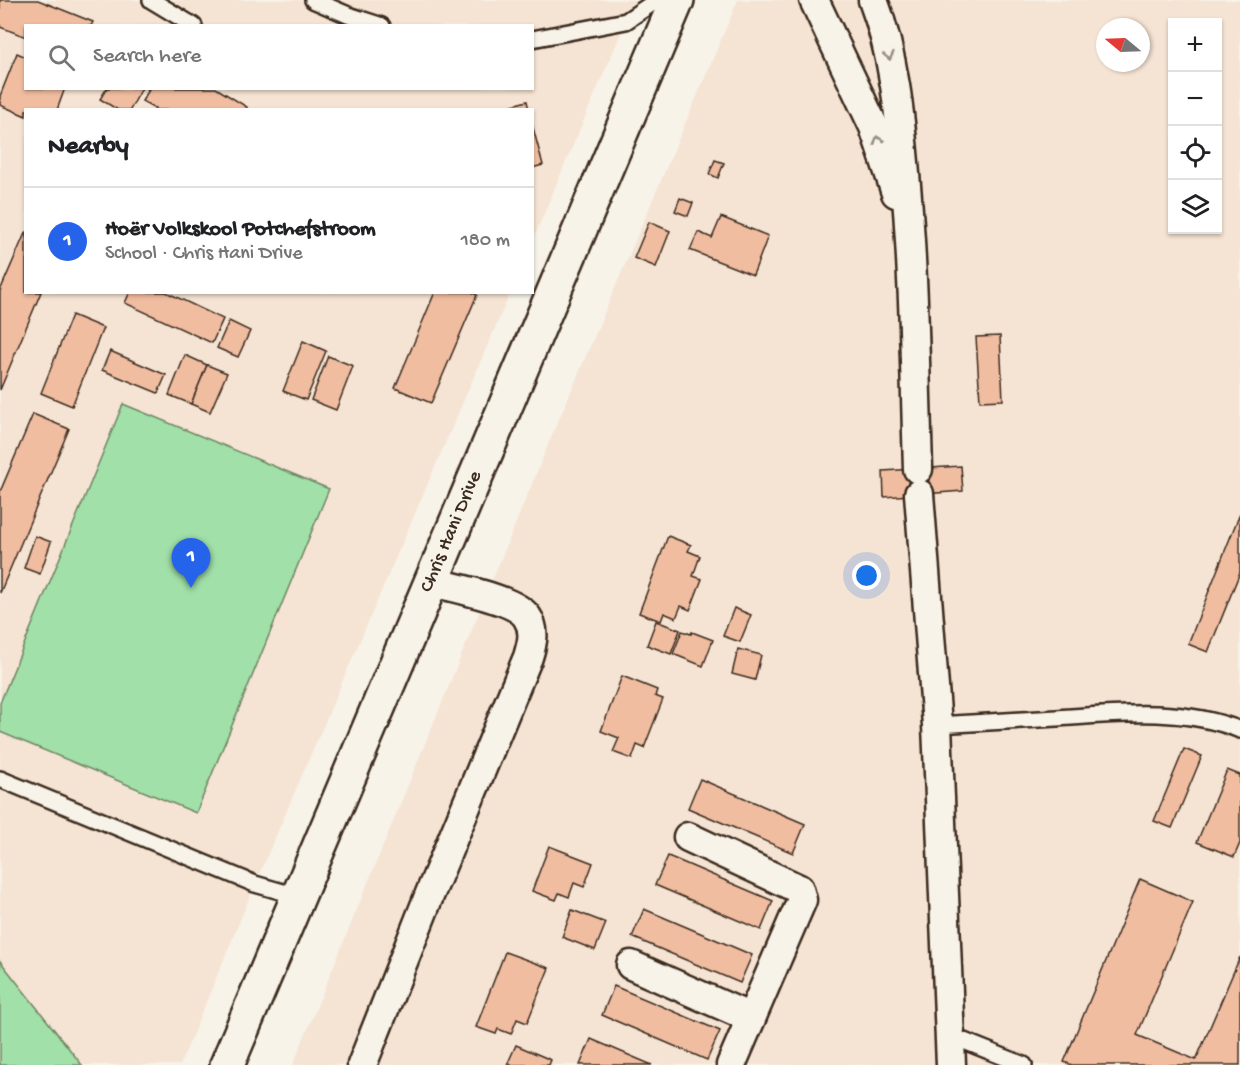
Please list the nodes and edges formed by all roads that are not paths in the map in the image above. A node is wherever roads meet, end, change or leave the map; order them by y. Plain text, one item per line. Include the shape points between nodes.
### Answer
1 (151, 0) edge
2 (313, 0) edge
3 (657, 0) edge
4 (677, 0) edge
5 (814, 0) edge
6 (873, 0) edge
7 (348, 20) edge
8 (191, 24) edge
9 (371, 24) edge
10 (534, 39) edge
11 (911, 235) junction
12 (431, 582) junction
13 (937, 725) junction
14 (1240, 730) edge
15 (0, 779) edge
16 (687, 837) dead end
17 (297, 896) junction
18 (632, 964) dead end
19 (751, 1018) junction
20 (949, 1035) junction
21 (227, 1065) edge
22 (362, 1065) edge
23 (731, 1065) edge
24 (951, 1065) edge
25 (1023, 1065) edge

1 - 8 lane
2 - 7 lane
3 - 10 lane via 626,21
4 - 12 street, Chris Hani Drive
11 -> 5 street via 874,127
6 -> 11 street via 894,76
7 - 9 lane
11 - 13 street via 919,481
12 - 17 street, Chris Hani Drive
12 - 22 street via 514,607 527,615 533,639
13 - 14 lane via 1159,715 1193,716
13 - 20 street
15 - 17 lane via 255,884
16 - 19 street via 799,889 802,900
17 - 21 street, Chris Hani Drive
18 - 19 street
19 - 23 street
20 - 24 street
20 - 25 lane

